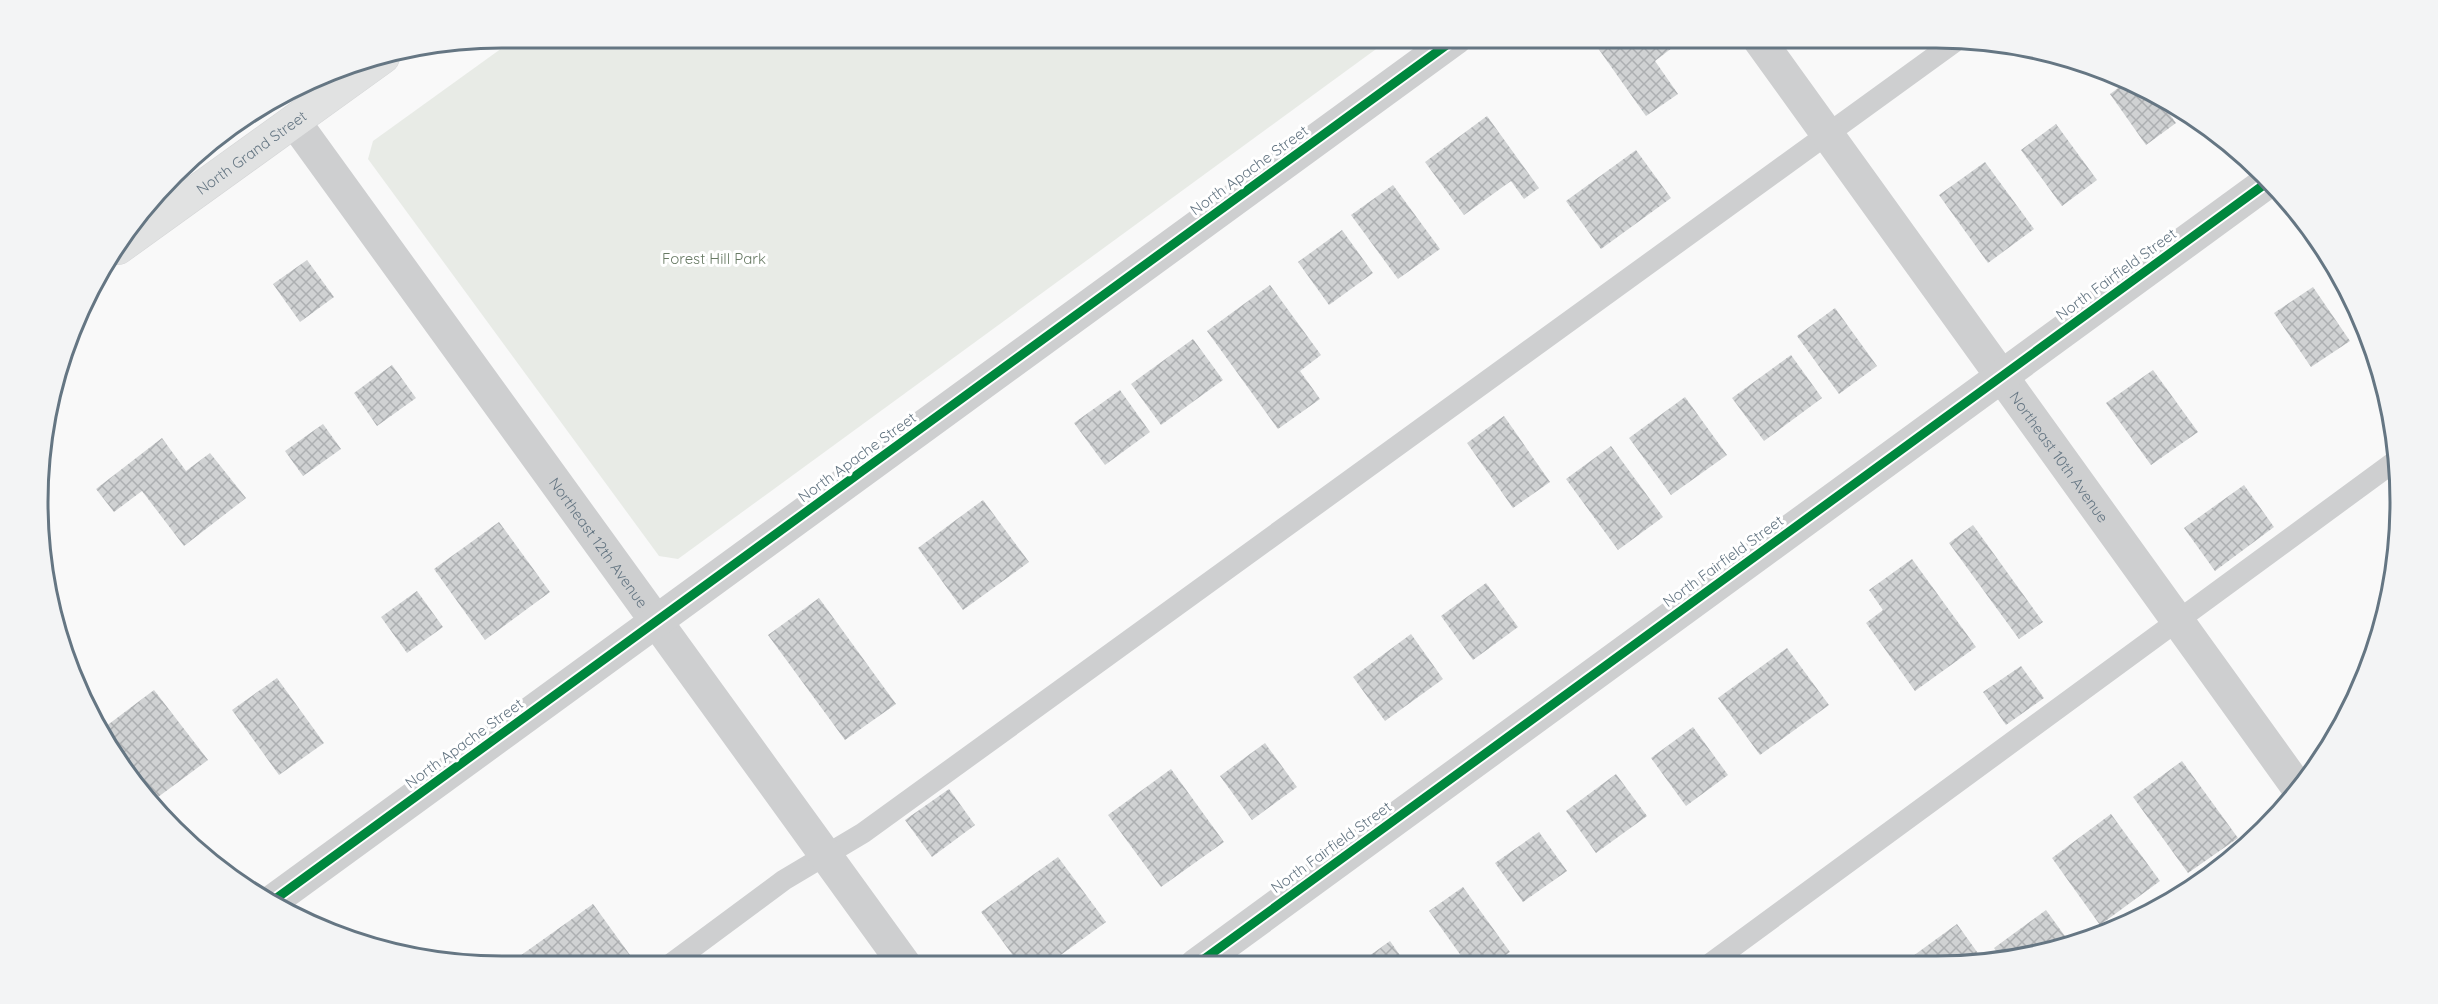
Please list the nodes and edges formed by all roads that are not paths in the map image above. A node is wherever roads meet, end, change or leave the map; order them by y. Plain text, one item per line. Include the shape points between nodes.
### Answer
1 (1437, 48) edge
2 (1765, 48) edge
3 (1946, 48) edge
4 (367, 68) edge
5 (294, 121) junction
6 (1828, 135) junction
7 (2262, 187) edge
8 (145, 222) edge
9 (2003, 375) junction
10 (2388, 465) edge
11 (657, 621) junction
12 (2178, 623) junction
13 (2293, 781) edge
14 (824, 856) junction
15 (278, 897) edge
16 (681, 956) edge
17 (898, 956) edge
18 (1208, 956) edge
19 (1721, 956) edge

1 - 11 street, North Apache Street
2 - 6 street, Northeast 10th Avenue
3 - 6 lane
4 - 5 main road, North Grand Street
5 - 8 main road, North Grand Street
5 - 11 street, Northeast 12th Avenue
6 - 9 street, Northeast 10th Avenue
6 - 14 lane via 863,833
7 - 9 street, North Fairfield Street
9 - 12 street, Northeast 10th Avenue
9 - 18 street, North Fairfield Street
10 - 12 lane
11 - 14 street, Northeast 12th Avenue
11 - 15 street, North Apache Street
12 - 13 street, Northeast 10th Avenue
12 - 19 lane
14 - 16 lane via 784,880
14 - 17 street, Northeast 12th Avenue

